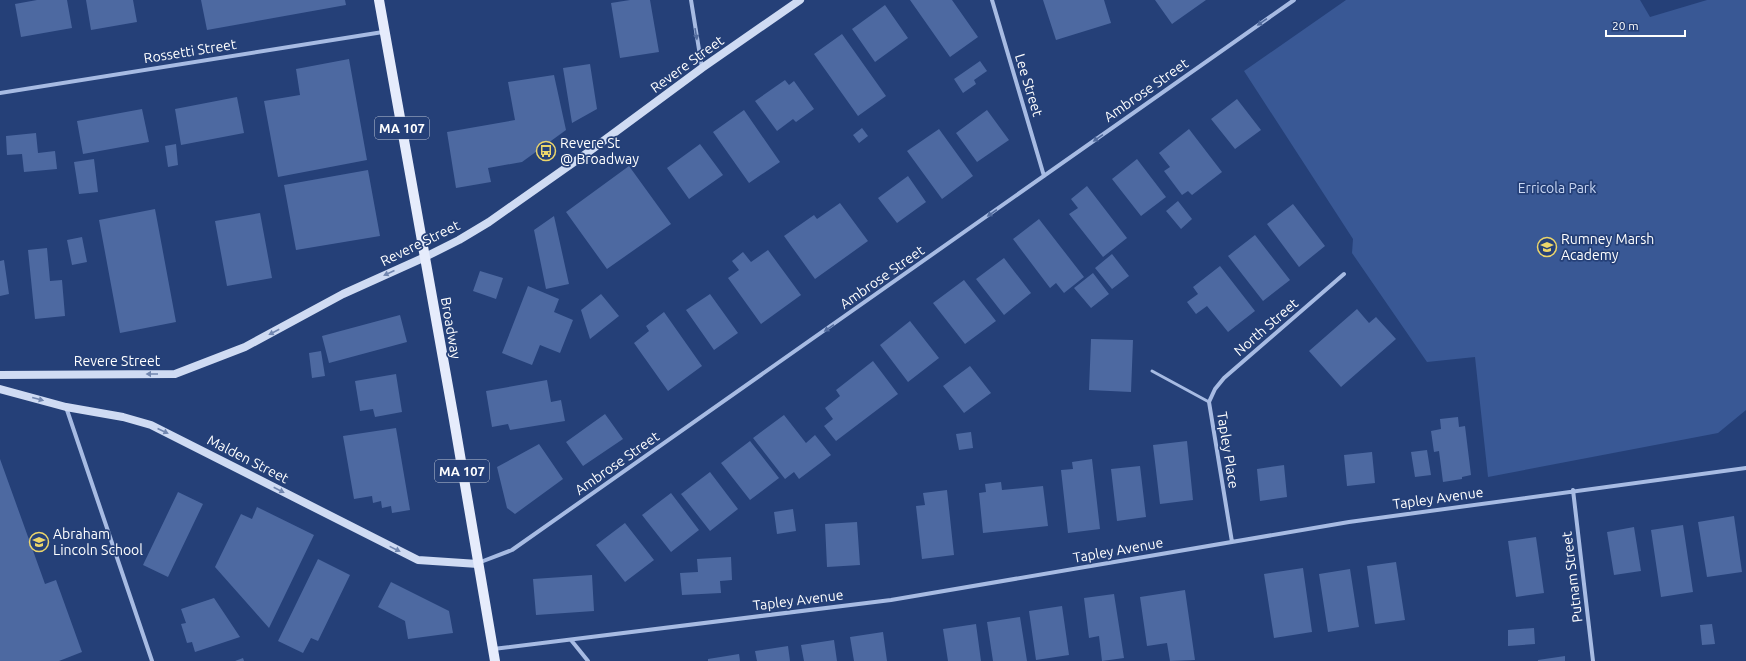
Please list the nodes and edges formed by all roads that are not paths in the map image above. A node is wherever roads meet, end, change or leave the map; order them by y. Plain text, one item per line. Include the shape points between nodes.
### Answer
1 (379, 0) edge
2 (690, 0) edge
3 (800, 0) edge
4 (992, 0) edge
5 (1294, 0) edge
6 (383, 32) junction
7 (702, 68) junction
8 (0, 93) edge
9 (1044, 176) junction
10 (425, 257) junction
11 (1344, 274) dead end
12 (1152, 371) dead end
13 (0, 375) edge
14 (0, 389) edge
15 (1209, 402) junction
16 (66, 407) junction
17 (1746, 468) edge
18 (1573, 490) junction
19 (1232, 542) junction
20 (478, 564) junction
21 (571, 640) junction
22 (493, 650) junction
23 (152, 661) edge
24 (495, 661) edge
25 (588, 661) edge
26 (1593, 661) edge

1 - 6 main road, Broadway / MA 107
2 -> 7 street
3 - 7 street, Revere Street
4 - 9 street, Lee Street
5 -> 9 street, Ambrose Street
6 - 8 street, Rossetti Street
6 - 10 main road, Broadway / MA 107
7 - 10 street, Revere Street via 503,213
9 -> 20 street, Ambrose Street via 512,550
10 -> 13 street, Revere Street via 343,294 245,347 175,374
10 - 20 main road, Broadway / MA 107
11 - 15 street, North Street via 1224,378 1214,389
12 - 15 lane, Tapley Place
14 -> 16 street, Malden Street
15 - 19 street, Tapley Place
16 -> 20 street, Malden Street via 124,417 151,425 418,560
16 - 23 street
17 - 18 street, Tapley Avenue
18 - 19 street, Tapley Avenue
18 - 26 street, Putnam Street
19 - 21 street, Tapley Avenue via 891,600
20 - 22 main road, Broadway / MA 107
21 - 22 street, Tapley Avenue
21 - 25 street
22 - 24 main road, Broadway / MA 107

